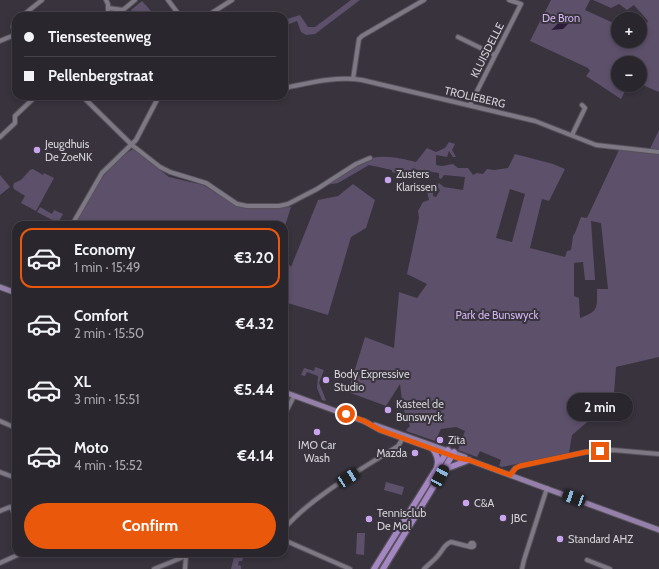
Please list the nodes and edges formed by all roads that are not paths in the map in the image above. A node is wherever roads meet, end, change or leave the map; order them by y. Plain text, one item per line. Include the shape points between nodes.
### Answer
1 (42, 0) edge
2 (106, 0) edge
3 (135, 0) edge
4 (168, 0) edge
5 (232, 0) edge
6 (424, 0) edge
7 (509, 0) edge
8 (108, 8) junction
9 (27, 12) edge
10 (108, 12) edge
11 (177, 12) edge
12 (212, 12) edge
13 (12, 37) edge
14 (458, 37) dead end
15 (0, 41) edge
16 (495, 55) junction
17 (353, 79) junction
18 (288, 87) edge
19 (32, 100) edge
20 (86, 100) edge
21 (157, 100) edge
22 (470, 105) junction
23 (582, 105) dead end
24 (572, 135) junction
25 (0, 137) edge
26 (132, 145) junction
27 (659, 152) edge
28 (370, 158) dead end
29 (74, 221) edge
30 (0, 287) edge
31 (12, 292) edge
32 (288, 394) edge
33 (294, 396) junction
34 (288, 408) edge
35 (0, 421) edge
36 (364, 421) junction
37 (12, 426) edge
38 (403, 438) junction
39 (432, 448) junction
40 (450, 453) junction
41 (659, 454) edge
42 (469, 460) junction
43 (0, 472) edge
44 (434, 473) junction
45 (510, 475) junction
46 (12, 476) edge
47 (440, 476) junction
48 (547, 488) junction
49 (12, 509) edge
50 (0, 511) edge
51 (288, 525) edge
52 (659, 530) edge
53 (288, 542) edge
54 (471, 547) dead end
55 (13, 557) edge
56 (181, 557) edge
57 (187, 557) edge
58 (587, 560) dead end
59 (0, 563) edge
60 (154, 569) edge
61 (185, 569) edge
62 (350, 569) edge
63 (374, 569) edge
64 (383, 569) edge
65 (424, 569) edge
66 (522, 569) edge
67 (610, 569) edge

1 - 9 street
2 - 8 street
3 - 8 street via 123,10
4 - 11 street
5 - 12 street
6 - 17 street via 359,39
7 - 16 street, KLUISDELLE via 521,4
8 - 10 street
13 - 15 street
14 - 16 street
16 - 22 street, KLUISDELLE
17 - 18 street, TROLIEBERG via 320,81
17 - 22 street, TROLIEBERG
19 - 25 street via 16,116 15,123
20 - 26 street
21 - 26 street
22 - 24 street, TROLIEBERG via 535,122
23 - 24 street via 585,108
24 - 27 street, TROLIEBERG via 596,145
26 - 28 street via 160,167 206,183 237,204 247,206 288,204
26 - 29 street via 102,174
30 - 31 main road
32 - 33 main road
33 - 34 street
33 - 36 main road
35 - 37 street
36 - 38 main road
36 - 40 main road
38 - 39 main road
38 - 51 street via 396,447 318,498
39 - 40 main road
39 - 44 highway via 438,460
40 - 42 main road
40 - 44 highway
40 - 47 highway
41 - 45 street via 613,450 586,452 520,466
42 - 45 main road
42 - 47 highway via 448,468
43 - 46 street
44 - 63 highway
45 - 48 main road
47 - 64 highway
48 - 52 main road
48 - 66 street
49 - 50 street via 10,507
53 - 62 street
54 - 65 street via 448,542
55 - 59 street
56 - 60 street
57 - 61 street
58 - 67 street

